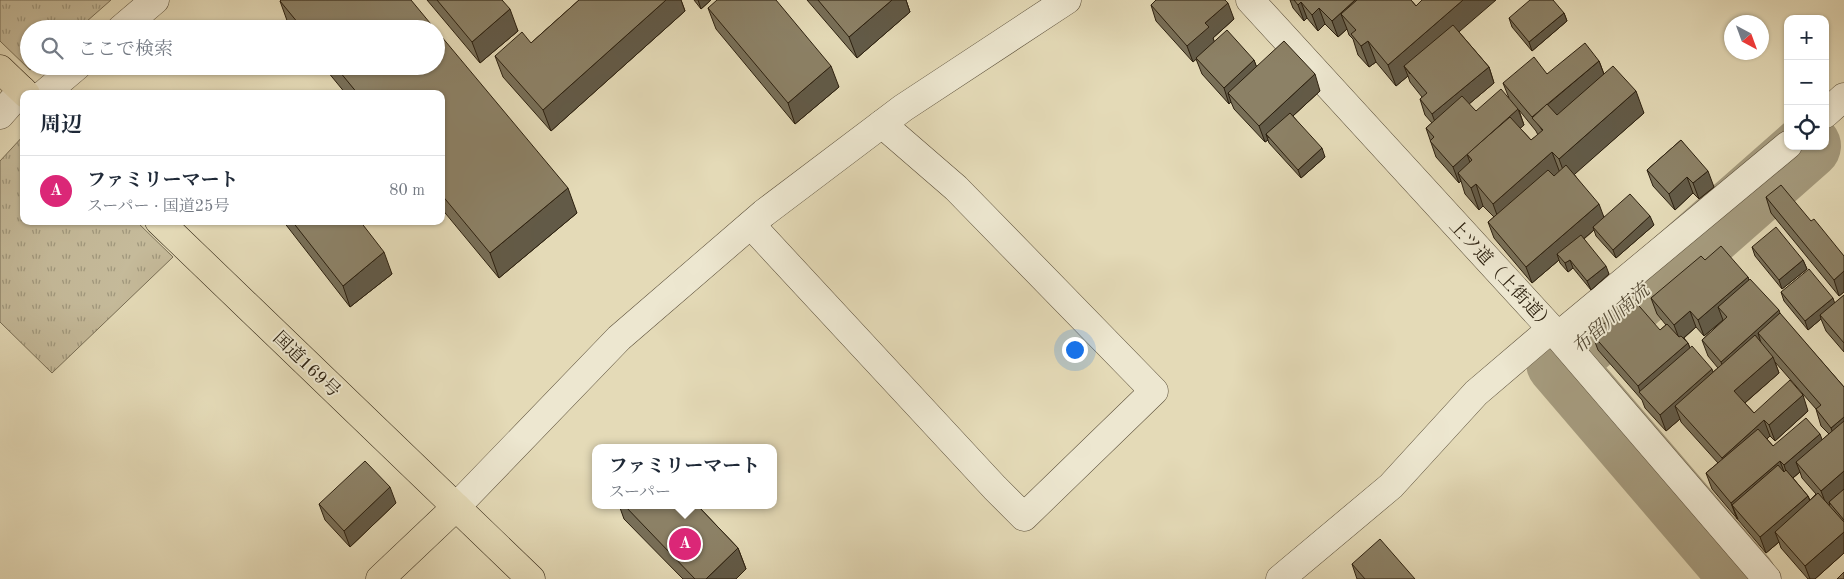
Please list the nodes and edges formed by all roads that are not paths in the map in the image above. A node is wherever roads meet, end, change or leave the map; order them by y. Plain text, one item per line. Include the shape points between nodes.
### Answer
1 (154, 0) edge
2 (1067, 0) edge
3 (1250, 0) edge
4 (131, 20) edge
5 (0, 68) edge
6 (61, 75) edge
7 (28, 90) edge
8 (35, 90) edge
9 (1844, 97) edge
10 (20, 100) edge
11 (1829, 110) edge
12 (0, 115) edge
13 (882, 124) junction
14 (1784, 148) edge
15 (163, 225) edge
16 (751, 226) junction
17 (1555, 333) junction
18 (456, 507) junction
19 (380, 579) edge
20 (531, 579) edge
21 (1280, 579) edge
22 (1767, 579) edge

1 - 4 street
2 - 13 street
3 - 17 street, 上ツ道（上街道）
5 - 7 highway
6 - 8 street
9 - 11 street
10 - 12 street
13 - 16 street
13 - 16 street via 956,188 1154,391 1024,517
14 - 17 street
15 - 18 highway, 国道169号
16 - 18 street via 619,338
17 - 21 street via 1476,393 1391,486
17 - 22 street, 上ツ道（上街道）
18 - 19 highway
18 - 20 highway, 国道169号

